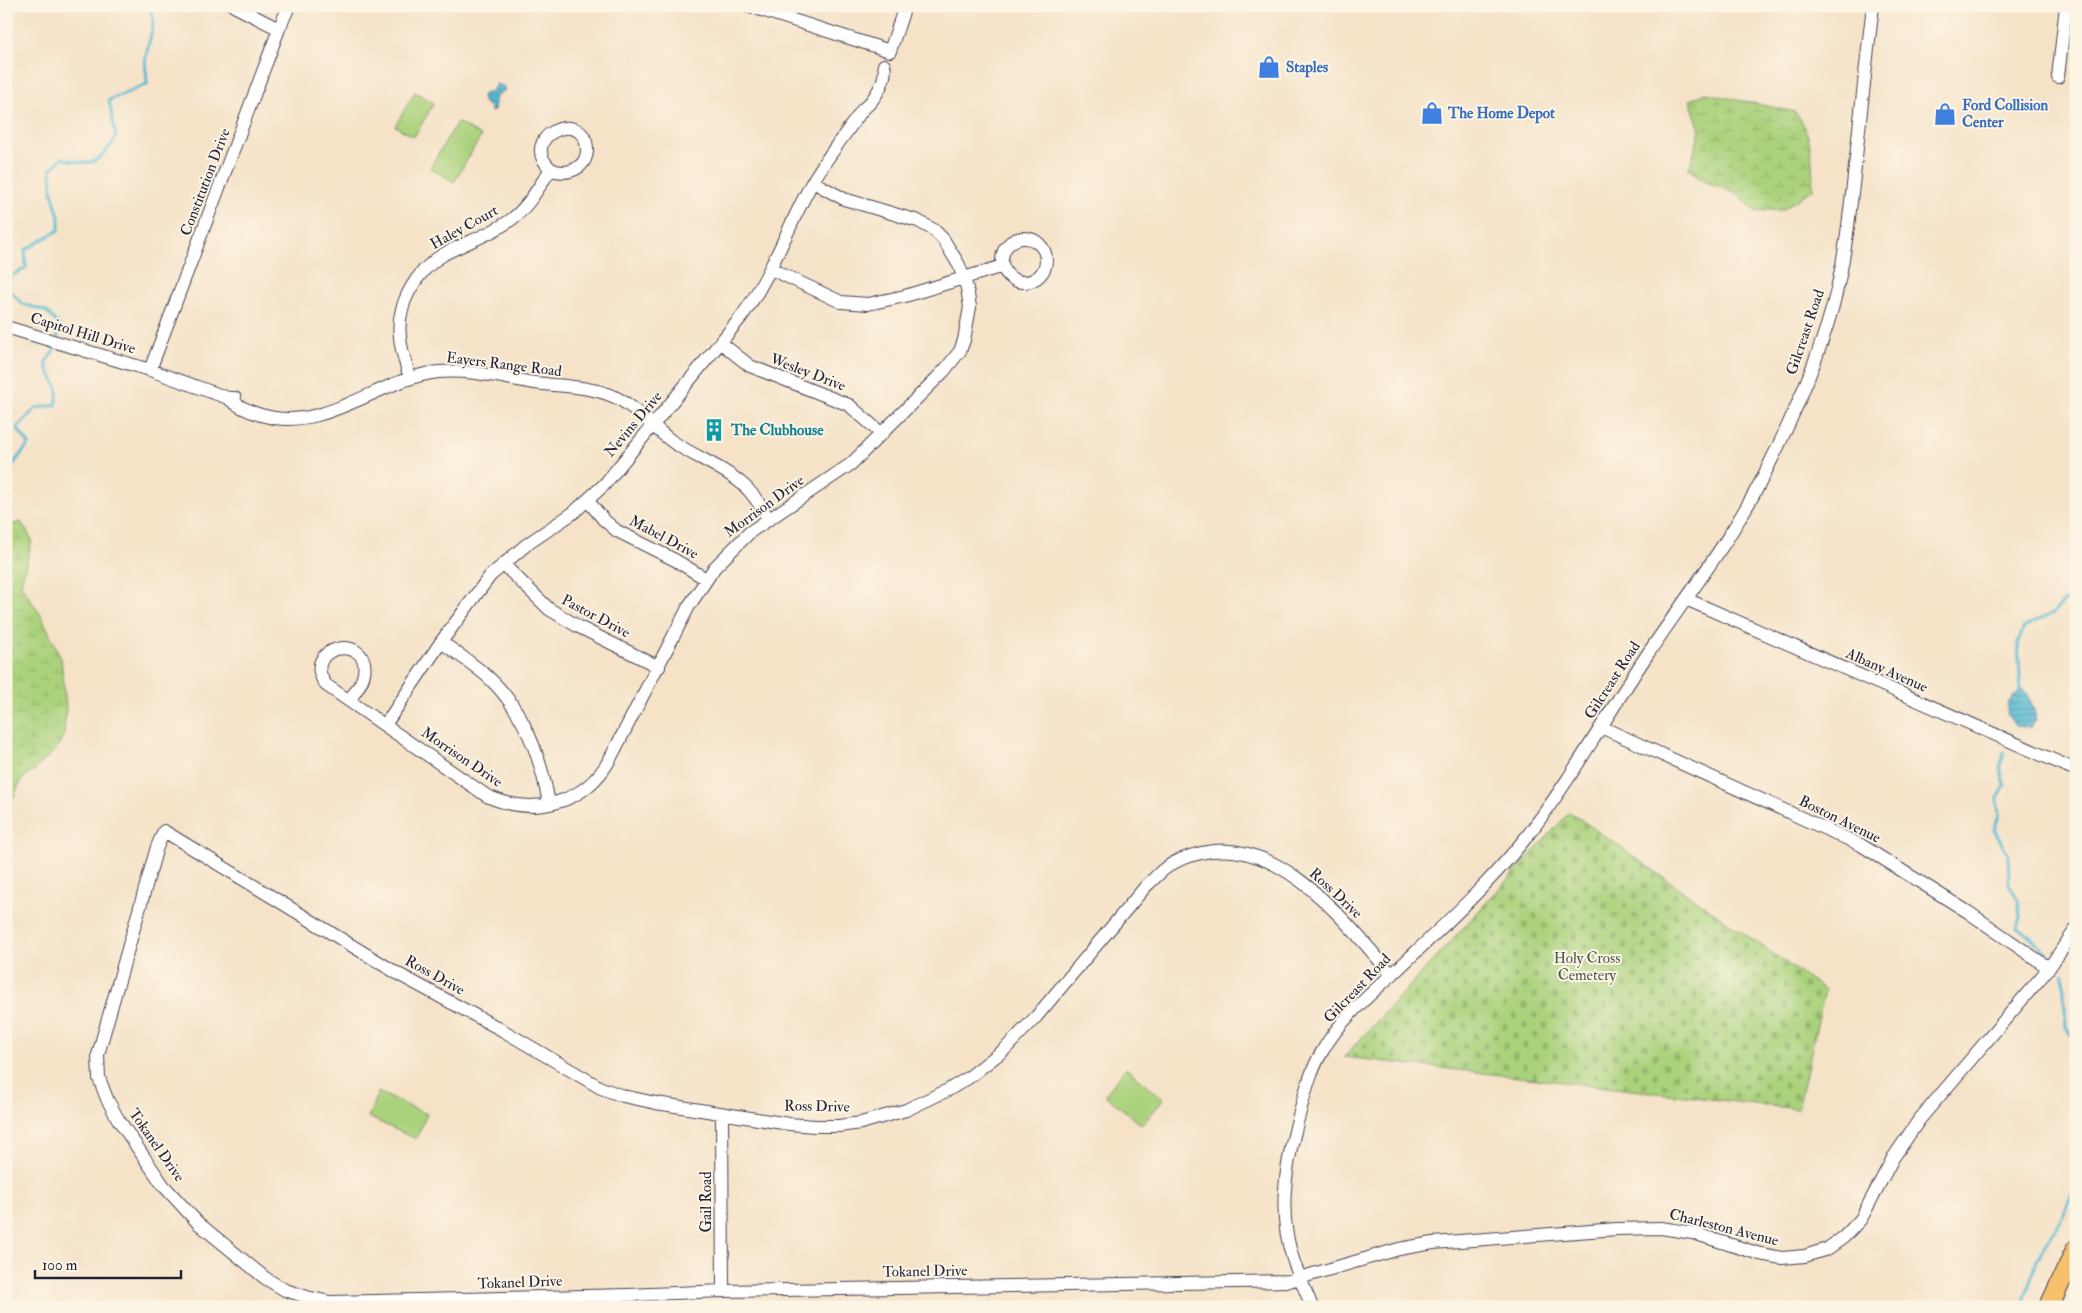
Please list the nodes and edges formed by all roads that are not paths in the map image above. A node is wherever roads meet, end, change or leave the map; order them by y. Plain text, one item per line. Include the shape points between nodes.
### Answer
1 (234, 6) edge
2 (289, 6) edge
3 (749, 6) edge
4 (905, 6) edge
5 (1873, 6) edge
6 (2066, 6) edge
7 (279, 29) junction
8 (890, 51) junction
9 (2058, 77) dead end
10 (552, 168) dead end
11 (813, 182) junction
12 (1003, 266) dead end
13 (771, 269) junction
14 (964, 277) junction
15 (6, 327) edge
16 (720, 343) junction
17 (150, 370) junction
18 (410, 378) junction
19 (653, 427) junction
20 (882, 434) junction
21 (588, 501) junction
22 (769, 519) junction
23 (503, 564) junction
24 (706, 579) junction
25 (1686, 599) junction
26 (441, 642) junction
27 (659, 667) junction
28 (349, 701) dead end
29 (386, 725) junction
30 (1601, 727) junction
31 (2076, 770) edge
32 (549, 804) junction
33 (164, 831) joint
34 (2076, 929) edge
35 (2049, 968) junction
36 (1392, 975) junction
37 (722, 1113) junction
38 (2076, 1249) edge
39 (1300, 1278) junction
40 (723, 1291) junction
41 (1312, 1307) edge
42 (2049, 1307) edge

1 - 7 street
2 - 7 street, Constitution Drive
3 - 8 street
4 - 8 street, Nevins Drive
5 - 25 street, Gilcreast Road via 1843,259 1833,306 1810,371 1769,466 1724,546
6 - 9 street
7 - 17 street, Constitution Drive
8 - 11 street, Nevins Drive via 884,65 886,71 869,105
10 - 18 street, Haley Court via 529,202 510,220 445,254 416,280 406,297 399,322 402,354
11 - 13 street, Nevins Drive
11 - 14 street, Morrison Drive via 844,199 901,214 934,230 951,249
12 - 14 street
13 - 14 street via 841,302 868,304 906,296
13 - 16 street, Nevins Drive via 753,302
14 - 20 street, Morrison Drive via 970,307 960,351
15 - 17 street, Capitol Hill Drive
16 - 19 street, Nevins Drive
16 - 20 street, Wesley Drive via 750,366 849,405
17 - 18 street, Eayers Range Road via 228,398 237,406 280,419 326,414
18 - 19 street, Eayers Range Road via 437,372 458,372 597,391 618,398
19 - 21 street, Nevins Drive
19 - 22 street, Eayers Range Road via 742,484
20 - 22 street, Morrison Drive via 850,464
21 - 23 street, Nevins Drive
21 - 24 street, Mabel Drive via 617,531
22 - 24 street, Morrison Drive via 737,544
23 - 26 street, Nevins Drive via 481,586
23 - 27 street, Pastor Drive via 549,609
24 - 27 street, Morrison Drive
25 - 30 street, Gilcreast Road
25 - 31 street, Albany Avenue
26 - 29 street, Nevins Drive
26 - 32 street via 488,677 508,698 526,727 544,774
27 - 32 street, Morrison Drive via 604,770 584,791
28 - 29 street, Morrison Drive
29 - 32 street, Morrison Drive via 487,796 512,805
30 - 35 street, Boston Avenue via 1861,845 1968,912
30 - 36 street, Gilcreast Road via 1513,853
33 - 37 street, Ross Drive via 400,975 601,1088 635,1099
33 - 40 street, Tokanel Drive via 104,1033 98,1056 99,1078 118,1119 163,1185 211,1235 285,1290 330,1302
34 - 35 street, Charleston Avenue
35 - 39 street, Charleston Avenue via 1919,1120 1893,1158 1861,1219 1846,1236 1827,1249 1805,1256 1782,1258 1661,1228 1617,1229 1424,1245 1364,1258
36 - 37 street, Ross Drive via 1329,905 1294,876 1253,856 1231,850 1208,851 1185,857 1164,869 1036,1017 1004,1049 948,1090 906,1110 839,1126 789,1124
36 - 39 street, Gilcreast Road via 1336,1031 1323,1050 1305,1093 1287,1170 1284,1205 1290,1249
37 - 40 street, Gail Road
38 - 42 highway
39 - 40 street, Tokanel Drive
39 - 41 street, Gilcreast Road

